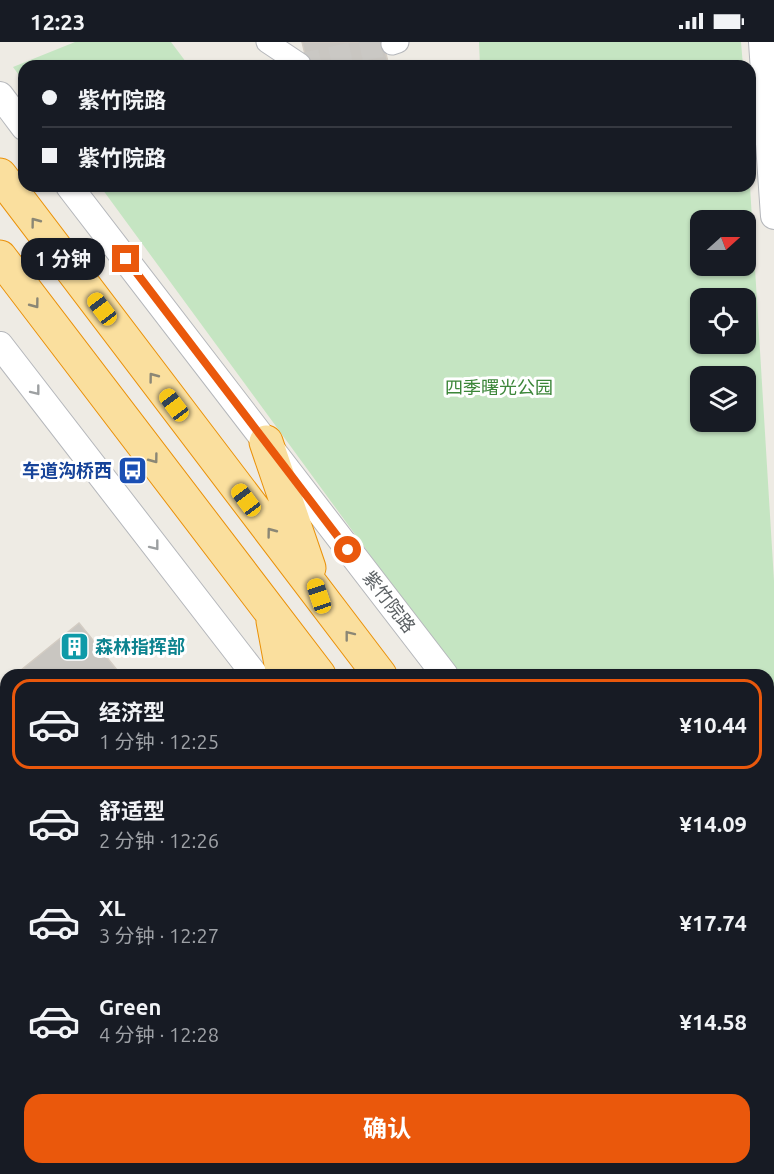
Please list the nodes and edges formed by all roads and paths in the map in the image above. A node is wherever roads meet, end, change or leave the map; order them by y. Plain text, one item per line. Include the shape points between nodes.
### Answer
1 (267, 42) edge
2 (762, 42) edge
3 (294, 60) edge
4 (0, 95) edge
5 (18, 119) edge
6 (0, 175) edge
7 (74, 192) edge
8 (774, 216) edge
9 (0, 257) edge
10 (0, 345) edge
11 (266, 442) junction
12 (319, 596) junction
13 (272, 614) junction
14 (250, 669) edge
15 (282, 669) edge
16 (314, 669) edge
17 (375, 669) edge
18 (440, 669) edge

1 - 3 street
2 - 8 street
4 - 5 street
12 -> 6 highway
7 - 11 street, 紫竹院路
9 -> 13 highway
10 -> 14 street
11 - 12 highway
11 - 18 street, 紫竹院路
17 -> 12 highway
13 - 15 highway
13 - 16 highway

